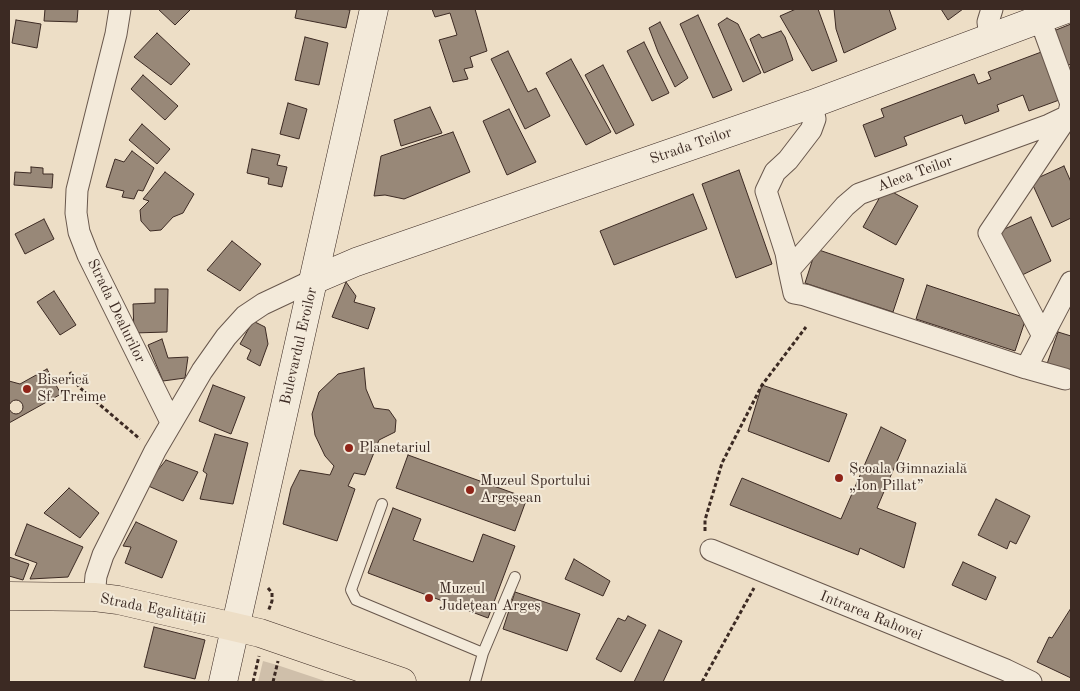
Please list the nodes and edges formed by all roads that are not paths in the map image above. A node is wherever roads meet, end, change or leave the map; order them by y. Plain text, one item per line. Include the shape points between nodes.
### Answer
1 (120, 9) edge
2 (374, 9) edge
3 (992, 9) edge
4 (1067, 9) edge
5 (1040, 19) junction
6 (990, 38) junction
7 (812, 104) junction
8 (1069, 113) edge
9 (789, 270) junction
10 (314, 280) junction
11 (1071, 282) edge
12 (1043, 336) junction
13 (1026, 368) junction
14 (1065, 379) dead end
15 (171, 422) junction
16 (382, 504) dead end
17 (711, 550) road end
18 (516, 577) dead end
19 (9, 596) edge
20 (94, 597) junction
21 (236, 626) junction
22 (483, 653) junction
23 (223, 682) edge
24 (402, 682) edge
25 (475, 682) edge
26 (1031, 682) edge

1 - 15 street, Strada Dealurilor via 77,190 76,213 88,254
2 - 10 street, Bulevardul Eroilor
3 - 6 street via 988,22
4 - 5 street, Strada Teilor
5 - 6 street, Strada Teilor
5 - 8 street via 1071,104
6 - 7 street, Strada Teilor
7 - 9 street via 815,119 811,130 775,172 766,191
7 - 10 street, Strada Teilor via 365,259
8 - 9 street, Aleea Teilor via 1048,125 859,194
8 - 12 street via 989,233
9 - 13 street via 794,293
10 - 15 street via 245,316 202,371
10 - 21 street, Bulevardul Eroilor
11 - 12 street
12 - 13 street
13 - 14 street
15 - 20 street via 103,555
16 - 22 lane via 351,590 356,600
17 - 26 street, Intrarea Rahovei
18 - 22 lane
19 - 20 main road, Strada Egalității
20 - 21 main road, Strada Egalității
21 - 23 street, Bulevardul Eroilor
21 - 24 main road, Strada Egalității
22 - 25 lane

